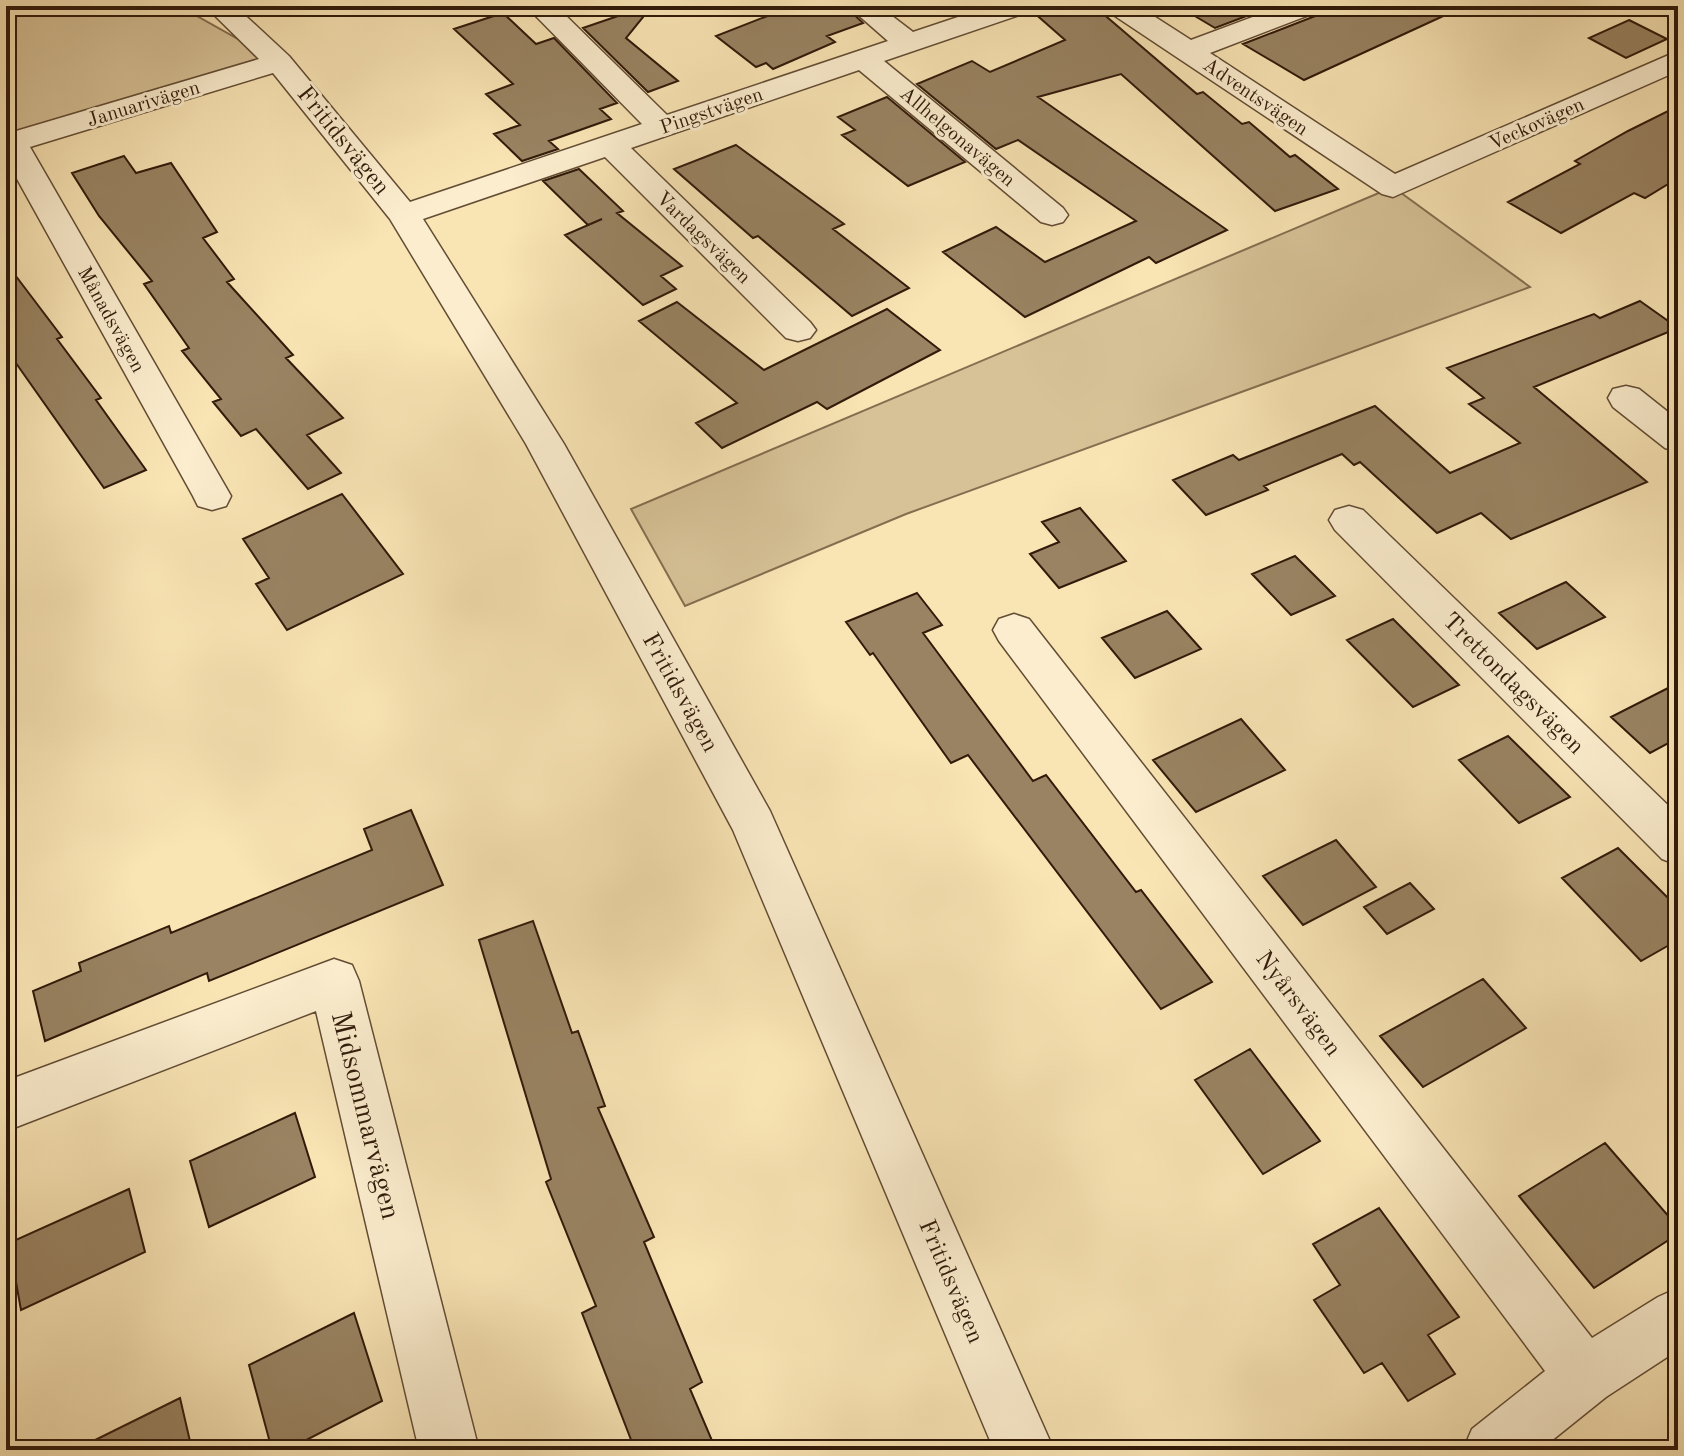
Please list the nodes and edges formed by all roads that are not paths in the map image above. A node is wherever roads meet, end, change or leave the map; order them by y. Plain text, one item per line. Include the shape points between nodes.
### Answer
1 (219, 6) edge
2 (540, 6) edge
3 (862, 6) edge
4 (1018, 6) edge
5 (1119, 6) edge
6 (1307, 6) edge
7 (909, 43) junction
8 (1189, 51) junction
9 (863, 58) junction
10 (1678, 60) edge
11 (279, 62) junction
12 (662, 127) junction
13 (9, 143) edge
14 (609, 144) junction
15 (1393, 187) joint
16 (404, 215) junction
17 (1052, 215) dead end
18 (798, 330) dead end
19 (1626, 398) dead end
20 (1678, 439) edge
21 (212, 496) dead end
22 (1349, 520) dead end
23 (1014, 630) dead end
24 (1678, 845) edge
25 (6, 1106) edge
26 (1678, 1317) edge
27 (1585, 1376) junction
28 (449, 1450) edge
29 (1024, 1450) edge
30 (1493, 1450) edge

1 - 11 street, Fritidsvägen
2 - 12 street
3 - 7 street
4 - 7 street, Pingstvägen
5 - 8 street, Adventsvägen
6 - 8 street
7 - 9 street, Pingstvägen
8 - 15 street, Adventsvägen
9 - 12 street, Pingstvägen
9 - 17 street, Allhelgonavägen
10 - 15 street, Veckovägen
11 - 13 street, Januarivägen
11 - 16 street, Fritidsvägen
12 - 14 street, Pingstvägen
13 - 21 street, Månadsvägen
14 - 16 street, Pingstvägen
14 - 18 street, Vardagsvägen
16 - 29 street, Fritidsvägen via 545,444 754,825
19 - 20 street
22 - 24 street, Trettondagsvägen
23 - 27 street, Nyårsvägen
25 - 28 street, Midsommarvägen via 334,981
26 - 27 street
27 - 30 street

